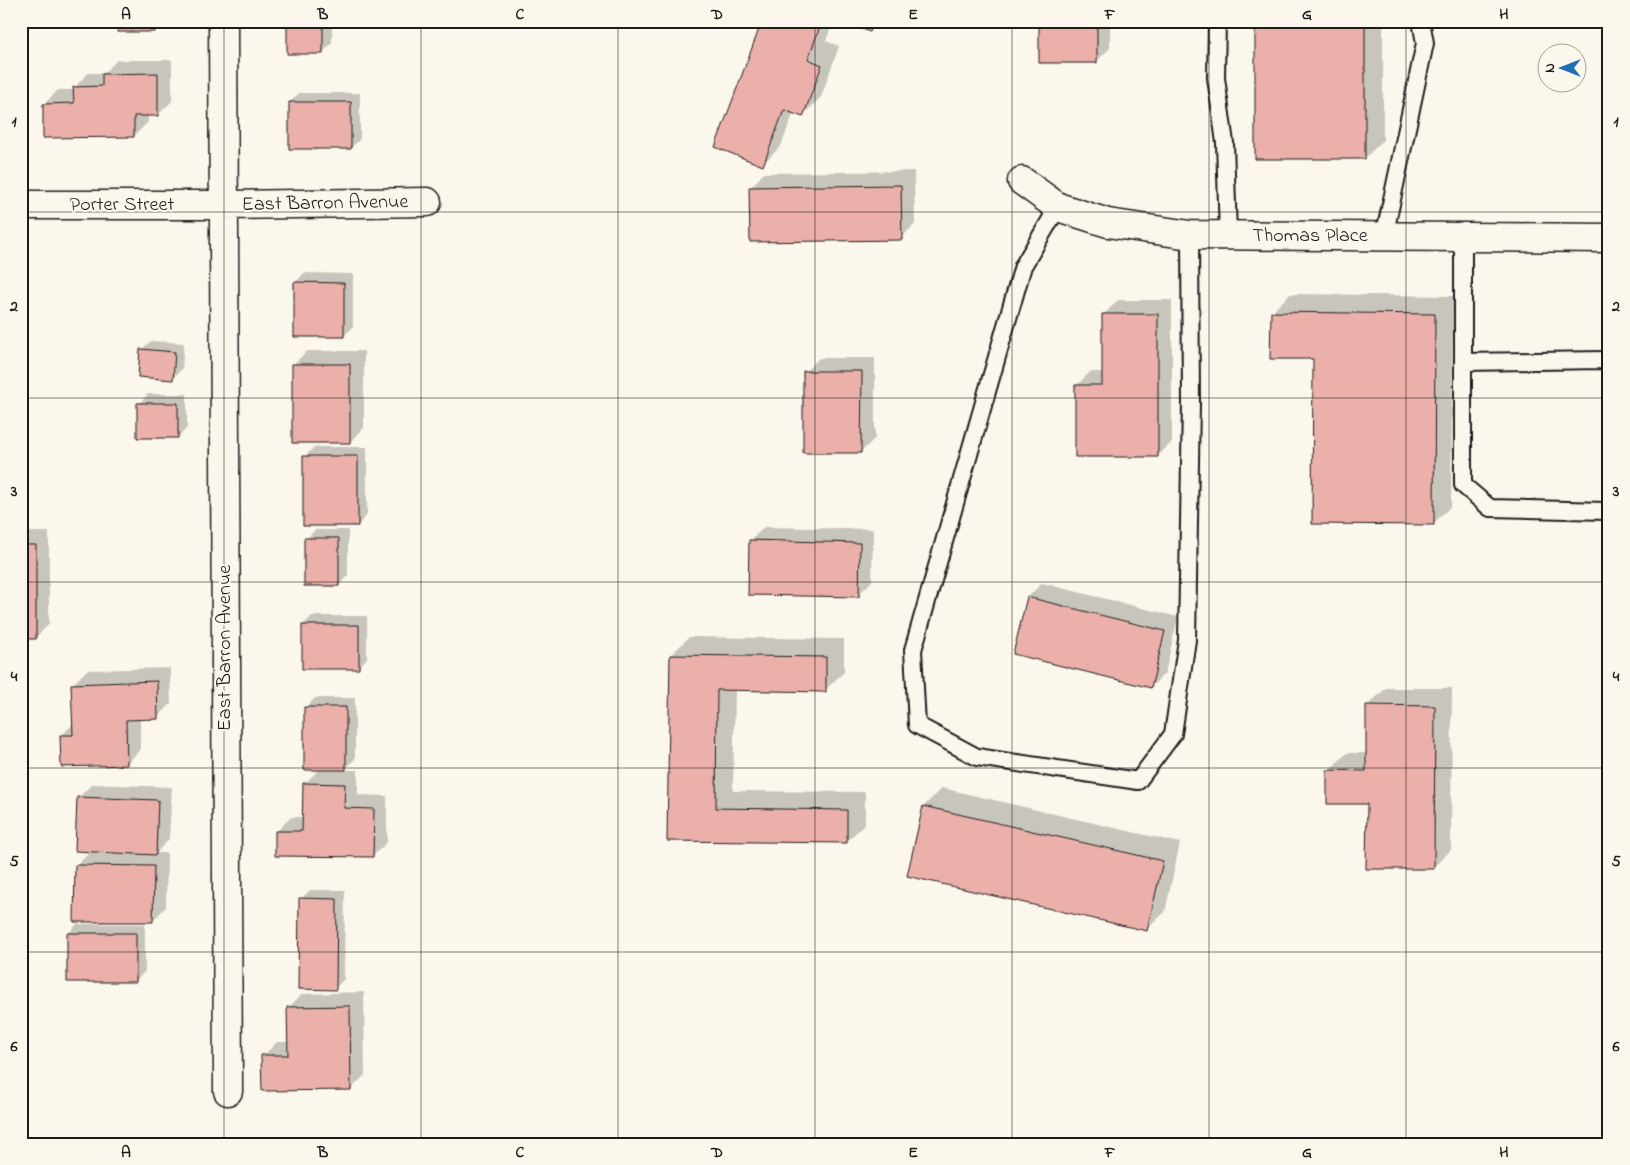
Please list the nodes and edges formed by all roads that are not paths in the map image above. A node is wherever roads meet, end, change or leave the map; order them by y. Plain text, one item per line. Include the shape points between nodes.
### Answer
1 (223, 21) edge
2 (1216, 21) edge
3 (1421, 21) edge
4 (1022, 181) dead end
5 (427, 202) dead end
6 (21, 205) edge
7 (223, 205) junction
8 (1058, 207) junction
9 (1190, 235) junction
10 (1228, 235) junction
11 (1385, 237) junction
12 (1463, 237) junction
13 (1609, 238) edge
14 (1463, 362) junction
15 (1609, 365) edge
16 (1609, 509) edge
17 (228, 1091) dead end

1 - 7 street, East Barron Avenue
2 - 10 lane via 1216,78 1225,143
3 - 11 lane via 1425,43
4 - 8 street, Thomas Place
5 - 7 street, East Barron Avenue
6 - 7 street, Porter Street
7 - 17 street, East Barron Avenue
8 - 9 street, Thomas Place via 1108,223
8 - 9 lane via 1023,266 913,650 917,725 977,757 1138,781 1173,734 1187,640
9 - 10 street, Thomas Place
10 - 11 street, Thomas Place
11 - 12 street, Thomas Place
12 - 13 street, Thomas Place
12 - 14 lane
14 - 15 lane via 1604,360
14 - 16 lane via 1463,486 1490,508

